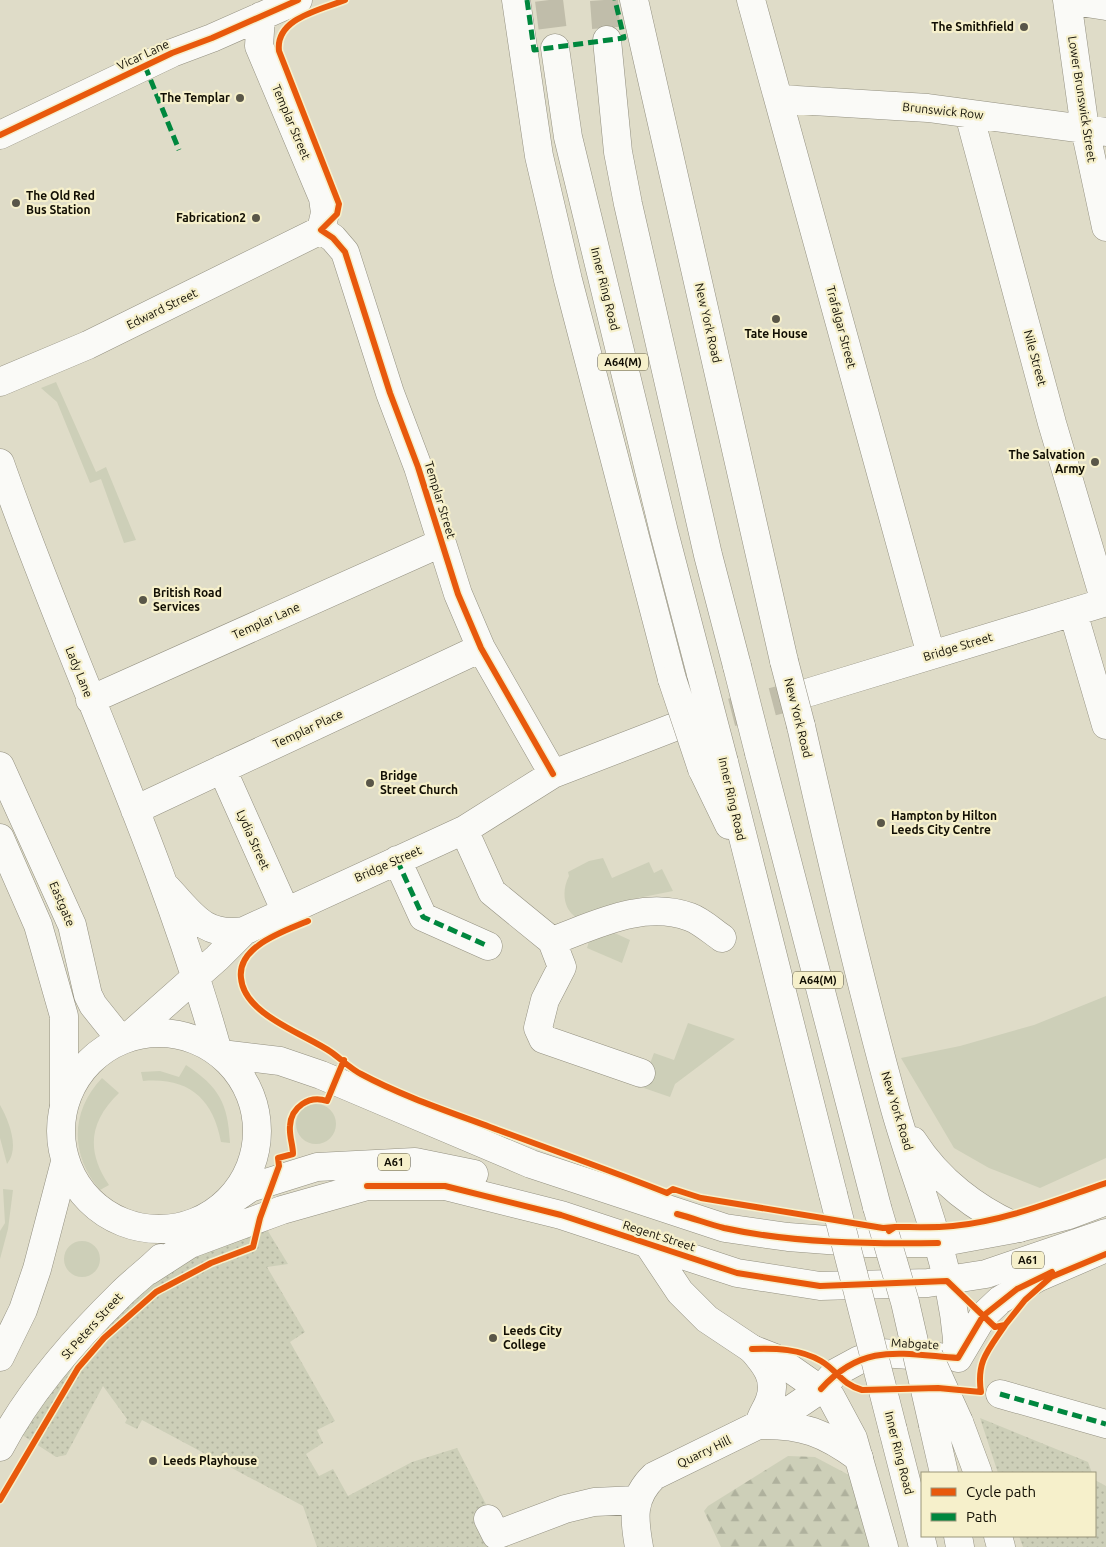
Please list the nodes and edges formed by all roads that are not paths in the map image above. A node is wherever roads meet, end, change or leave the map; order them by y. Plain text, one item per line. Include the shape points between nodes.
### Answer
1 (298, 0) edge
2 (516, 0) edge
3 (634, 0) edge
4 (751, 0) edge
5 (1067, 0) edge
6 (1106, 6) edge
7 (261, 16) junction
8 (607, 40) tunnel mouth
9 (555, 48) tunnel mouth
10 (780, 99) junction
11 (969, 114) junction
12 (1095, 130) edge
13 (0, 135) edge
14 (1106, 227) edge
15 (321, 230) junction
16 (0, 382) edge
17 (0, 463) edge
18 (441, 543) junction
19 (1105, 602) edge
20 (1073, 612) junction
21 (481, 648) junction
22 (931, 655) junction
23 (810, 692) tunnel mouth
24 (90, 700) junction
25 (1106, 725) edge
26 (672, 728) tunnel mouth
27 (0, 766) edge
28 (713, 766) junction
29 (222, 769) junction
30 (553, 774) junction
31 (135, 810) junction
32 (464, 830) junction
33 (0, 838) edge
34 (397, 860) junction
35 (160, 881) junction
36 (285, 910) junction
37 (244, 931) junction
38 (722, 938) dead end
39 (552, 941) junction
40 (488, 946) dead end
41 (194, 978) junction
42 (125, 1038) junction
43 (220, 1053) junction
44 (641, 1073) dead end
45 (64, 1104) junction
46 (897, 1116) junction
47 (65, 1162) junction
48 (1106, 1201) edge
49 (225, 1204) junction
50 (561, 1215) junction
51 (200, 1221) junction
52 (1019, 1228) junction
53 (1106, 1233) edge
54 (938, 1243) junction
55 (648, 1244) junction
56 (1106, 1248) edge
57 (148, 1271) junction
58 (947, 1281) junction
59 (23, 1310) junction
60 (0, 1324) edge
61 (752, 1349) junction
62 (0, 1357) edge
63 (958, 1358) junction
64 (821, 1389) junction
65 (1000, 1394) dead end
66 (1106, 1424) edge
67 (758, 1425) junction
68 (944, 1425) junction
69 (0, 1446) edge
70 (859, 1458) junction
71 (944, 1472) edge
72 (977, 1472) edge
73 (637, 1500) junction
74 (488, 1519) dead end
75 (639, 1547) edge
76 (884, 1547) edge
77 (923, 1547) edge

1 - 7 main road, Vicar Lane
2 - 28 main road, A64(M), bridge via 539,156 568,280 672,679
3 - 46 main road, New York Road, bridge via 784,661
4 - 10 main road, Trafalgar Street
5 - 6 main road
5 - 12 main road, Lower Brunswick Street
7 - 13 main road, Vicar Lane via 172,53
7 - 15 main road, Templar Street via 259,46 323,198 325,213
8 - 68 main road, A64(M), bridge via 618,152 628,204 706,546 878,1206 904,1302
9 - 28 main road, Inner Ring Road / A64(M), bridge via 568,137 701,674
10 - 11 main road, Brunswick Row via 928,108
10 - 22 main road, Trafalgar Street
11 - 12 main road, Brunswick Row
11 - 19 main road, Nile Street via 1052,424
12 - 14 main road, Lower Brunswick Street
15 - 16 main road, Edward Street via 88,345
15 - 18 main road, Templar Street via 345,252
17 - 24 main road, Lady Lane via 44,586
18 - 21 main road, Templar Street
18 - 24 main road, Templar Lane
19 - 20 main road, Bridge Street
20 - 22 main road, Bridge Street
20 - 25 main road
21 - 29 main road, Templar Place
21 - 30 main road, Templar Street
22 - 23 main road, Bridge Street
24 - 31 main road, Lady Lane
26 - 30 main road, Bridge Street
27 - 42 main road, Eastgate via 72,925 93,1006
28 - 77 main road, Inner Ring Road / A64(M), bridge via 746,857
29 - 31 main road, Templar Place
29 - 36 main road, Lydia Street
30 - 32 main road, Bridge Street
31 - 35 main road, Lady Lane
32 - 34 main road, Bridge Street
32 - 39 main road via 492,892
33 - 45 main road via 38,925 64,1016
34 - 36 main road, Bridge Street
34 - 40 main road via 423,917
35 - 37 main road, Lady Lane via 211,929 226,934
35 - 41 main road, Lady Lane
36 - 37 main road, Bridge Street
37 - 41 main road, Bridge Street
38 - 39 main road via 691,917 663,911 628,913
39 - 44 main road via 562,967 545,1000 538,1028 543,1039
41 - 42 main road, Bridge Street
41 - 43 main road, Lady Lane
42 - 43 main road, A61 via 156,1032 185,1036
42 - 45 main road, A61 via 89,1062 76,1077
43 - 49 main road, A61 via 245,1084 254,1107 258,1132 254,1157 243,1183
43 - 54 main road, A61 via 280,1061 321,1075 531,1164 725,1228 867,1243
45 - 47 main road, A61 via 60,1137
46 - 52 main road via 926,1162 952,1186 996,1218
46 - 54 main road, New York Road
47 - 51 main road, A61 via 78,1188 99,1210 122,1223 148,1230 175,1229
47 - 59 main road, A61
48 - 52 main road, A61
49 - 50 main road, Regent Street / A61 via 250,1188 317,1167 415,1162 506,1184
49 - 51 main road, A61
50 - 55 main road, Regent Street / A61
50 - 57 main road, Regent Street / A61 via 445,1186 367,1186 282,1210 190,1244
51 - 57 main road, St Peters Street / A61
52 - 54 main road, A61
53 - 58 main road, Regent Street / A61 via 986,1274
54 - 58 main road, New York Road
55 - 58 main road, Regent Street / A61 via 737,1273 820,1286
55 - 61 main road via 680,1292 707,1319
56 - 63 main road via 1037,1278 1000,1300 983,1316
57 - 69 main road, St Peters Street / A61 via 110,1304 68,1352 10,1427
58 - 63 main road, New York Road via 958,1331
59 - 60 main road
59 - 62 main road, A61
61 - 64 main road via 775,1358
61 - 67 main road via 769,1368 772,1385 770,1400
63 - 64 main road, Mabgate via 881,1353 840,1370
63 - 68 main road via 938,1388
64 - 67 main road, Quarry Hill via 793,1408
64 - 70 main road via 831,1397 845,1420
65 - 66 main road
67 - 70 main road via 786,1424 808,1429
67 - 73 main road, Quarry Hill via 654,1476 643,1487
68 - 71 main road, A64(M)
68 - 72 main road, A64(M)
70 - 76 main road
73 - 74 main road via 594,1502 496,1534
73 - 75 main road, Quarry Hill via 635,1524

